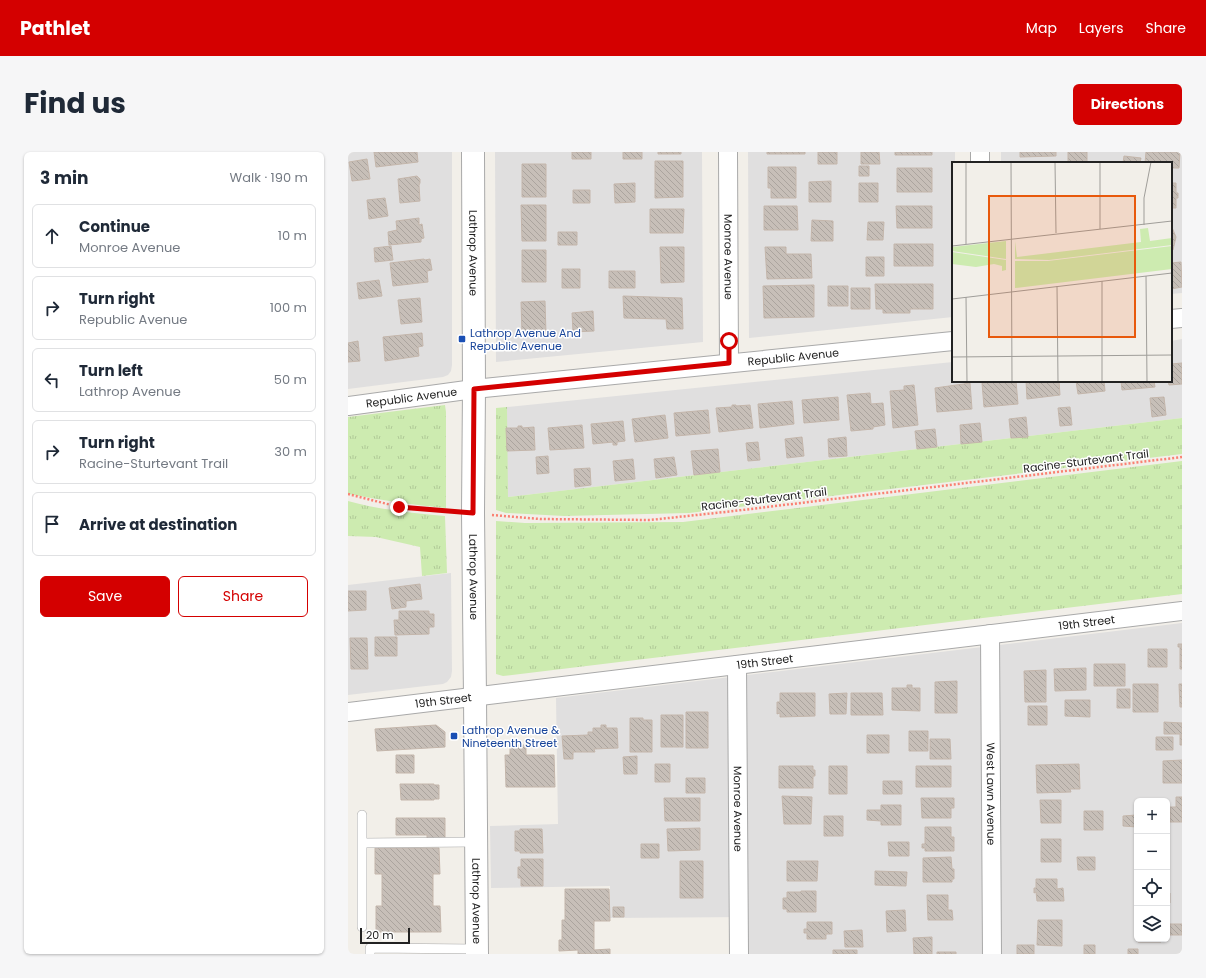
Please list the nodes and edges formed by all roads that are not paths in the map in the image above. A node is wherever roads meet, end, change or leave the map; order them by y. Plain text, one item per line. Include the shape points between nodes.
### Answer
1 (473, 152) edge
2 (728, 152) edge
3 (1182, 318) edge
4 (1172, 319) edge
5 (952, 341) edge
6 (729, 363) junction
7 (474, 389) junction
8 (348, 406) edge
9 (1182, 611) edge
10 (990, 634) junction
11 (737, 665) junction
12 (475, 697) junction
13 (348, 712) edge
14 (362, 815) dead end
15 (476, 842) junction
16 (362, 843) junction
17 (362, 927) dead end
18 (445, 951) edge
19 (477, 951) edge
20 (370, 954) edge
21 (739, 954) edge
22 (992, 954) edge

1 - 7 street, Lathrop Avenue
2 - 6 street, Monroe Avenue
3 - 4 street
5 - 6 street, Republic Avenue
6 - 7 street, Republic Avenue
7 - 8 street, Republic Avenue
7 - 12 street, Lathrop Avenue
9 - 10 street, 19th Street
10 - 11 street, 19th Street
10 - 22 street, West Lawn Avenue
11 - 12 street, 19th Street
11 - 21 street, Monroe Avenue
12 - 13 street, 19th Street
12 - 15 street, Lathrop Avenue
14 - 16 lane
15 - 16 lane
15 - 19 street, Lathrop Avenue
16 - 17 lane
18 - 19 lane
18 - 20 lane via 370,948

